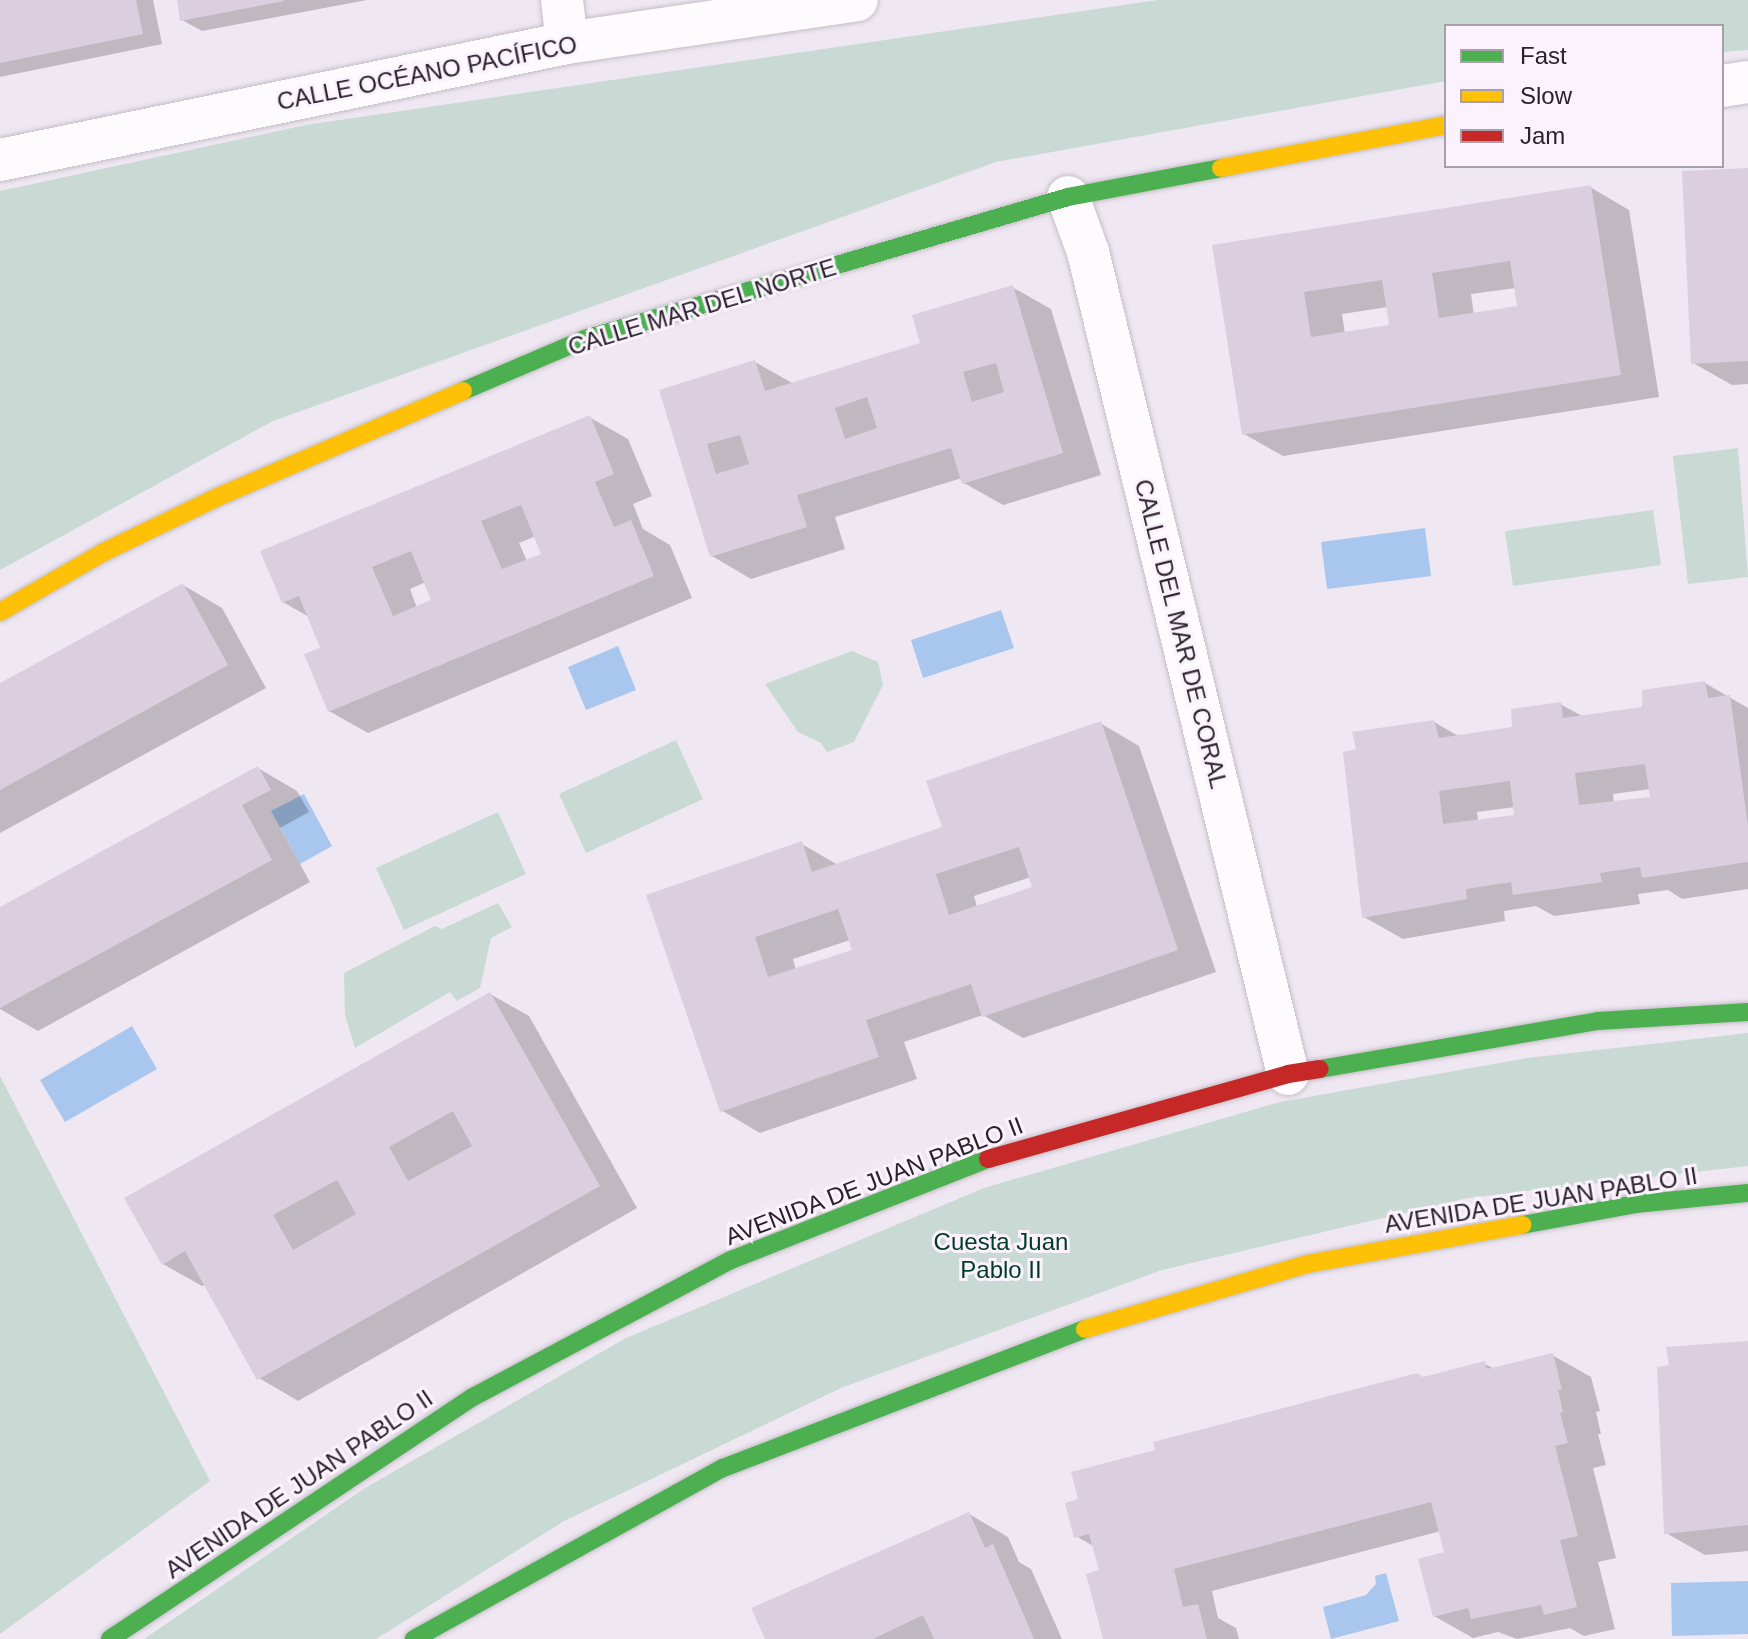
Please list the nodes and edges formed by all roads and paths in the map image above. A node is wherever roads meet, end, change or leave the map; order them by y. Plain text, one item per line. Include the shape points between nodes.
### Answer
1 (562, 0) edge
2 (857, 0) edge
3 (567, 43) junction
4 (1748, 82) edge
5 (1724, 86) edge
6 (1444, 125) edge
7 (0, 160) edge
8 (1068, 197) junction
9 (0, 612) edge
10 (1748, 1012) edge
11 (1288, 1074) junction
12 (1748, 1193) edge
13 (110, 1639) edge
14 (414, 1639) edge

1 - 3 street
2 - 3 street, CALLE OCÉANO PACÍFICO
3 - 7 street, CALLE OCÉANO PACÍFICO
4 - 5 street
6 - 8 street, CALLE MAR DEL NORTE
8 - 9 street, CALLE MAR DEL NORTE via 585,339 218,497 104,552
8 - 11 street, CALLE DEL MAR DE CORAL via 1088,252
10 - 11 street, AVENIDA DE JUAN PABLO II via 1598,1021
11 - 13 street, AVENIDA DE JUAN PABLO II via 999,1155 731,1260 473,1397
12 - 14 street, AVENIDA DE JUAN PABLO II via 1635,1204 1307,1264 1068,1334 723,1468

